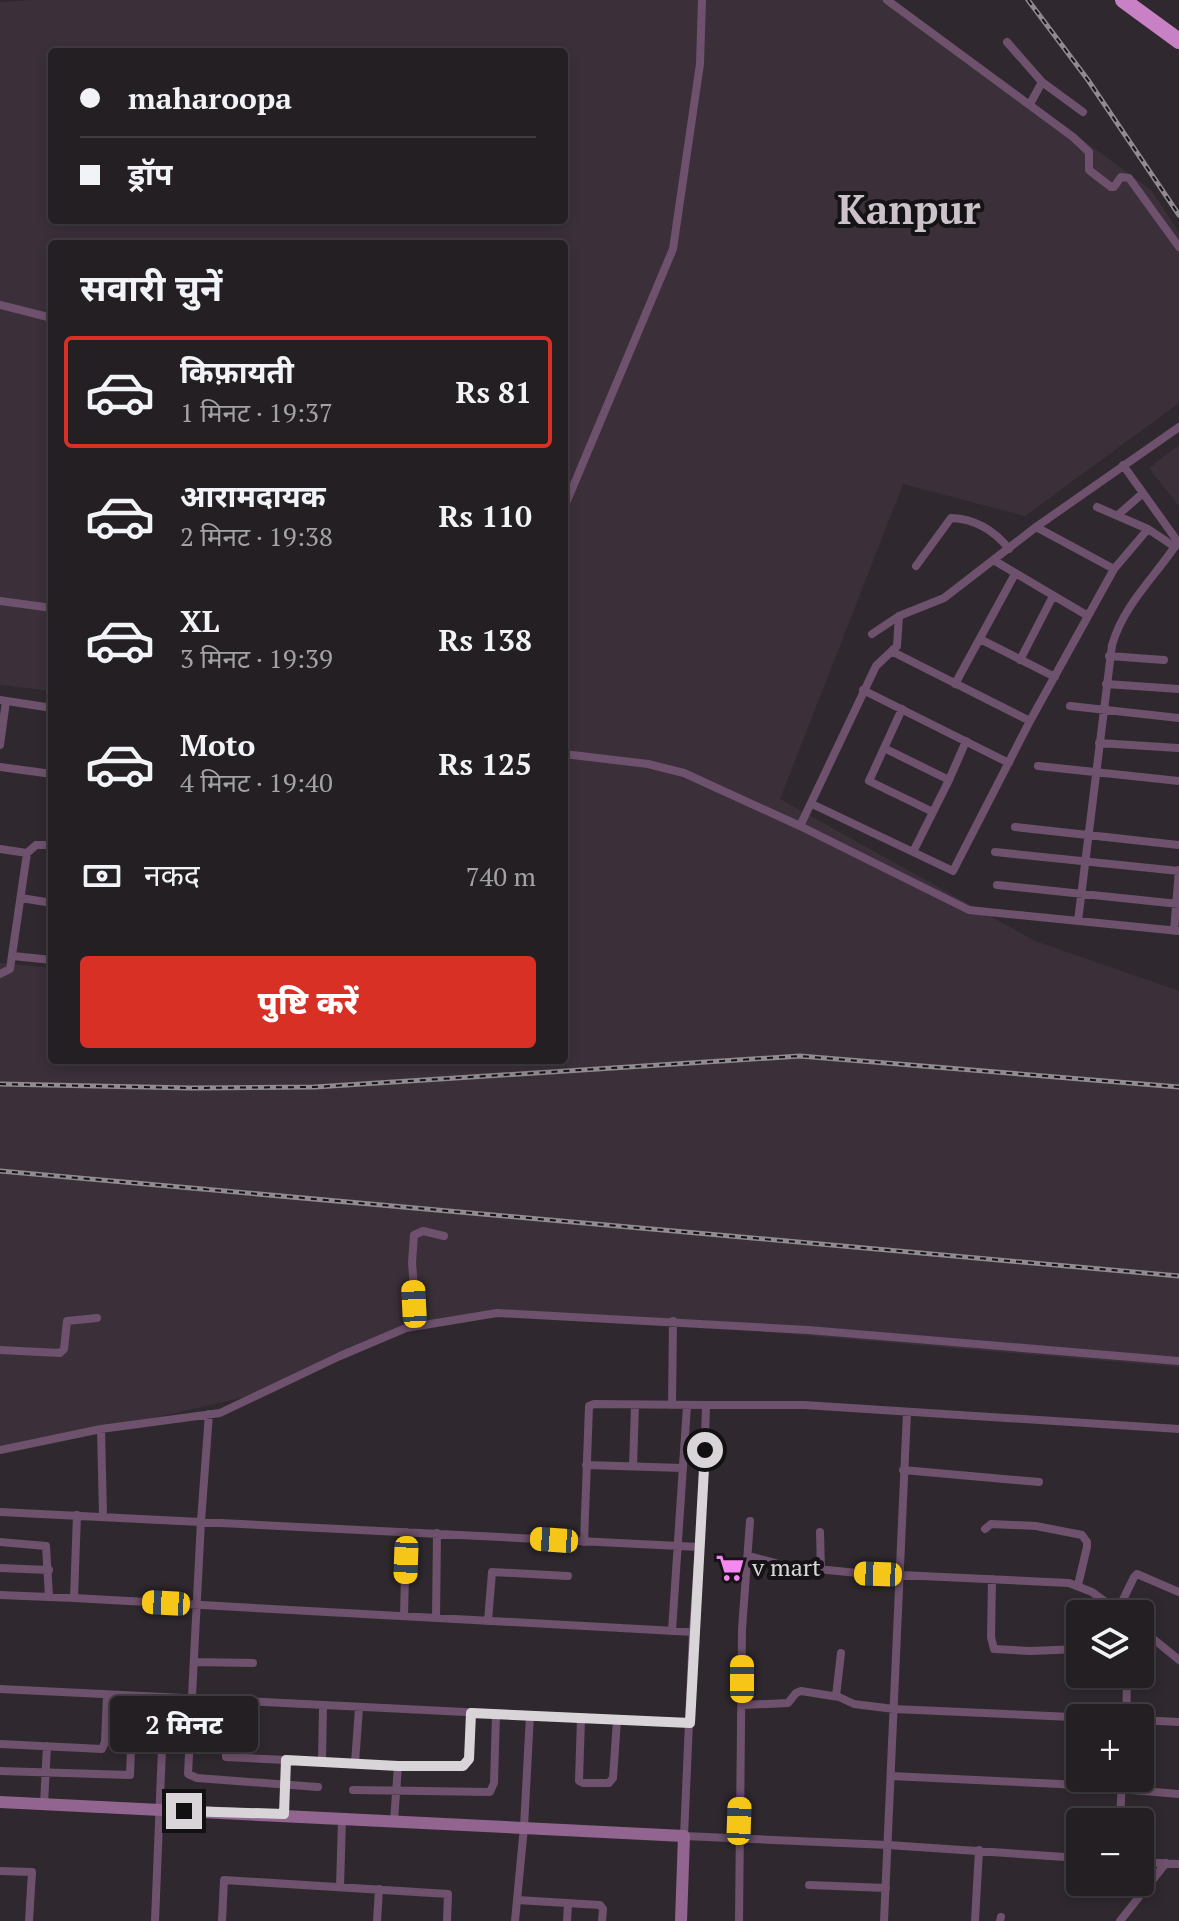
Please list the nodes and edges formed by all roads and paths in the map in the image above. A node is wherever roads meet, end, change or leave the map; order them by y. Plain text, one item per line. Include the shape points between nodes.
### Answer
1 (702, 0) edge
2 (887, 0) edge
3 (1123, 0) edge
4 (1139, 0) edge
5 (1179, 29) edge
6 (1179, 41) edge
7 (1007, 42) dead end
8 (1042, 82) junction
9 (1030, 104) junction
10 (1083, 112) dead end
11 (1179, 247) edge
12 (0, 305) edge
13 (48, 317) edge
14 (1179, 427) edge
15 (1123, 465) junction
16 (1143, 493) junction
17 (568, 498) edge
18 (1097, 507) dead end
19 (1118, 515) junction
20 (1036, 527) junction
21 (1148, 529) junction
22 (1178, 544) edge
23 (1009, 549) junction
24 (995, 561) junction
25 (916, 566) dead end
26 (1114, 569) junction
27 (1015, 574) junction
28 (1053, 596) junction
29 (0, 601) edge
30 (48, 607) edge
31 (899, 616) junction
32 (1088, 616) junction
33 (872, 634) dead end
34 (980, 639) junction
35 (893, 652) junction
36 (1109, 656) junction
37 (1020, 660) junction
38 (1164, 660) dead end
39 (1055, 677) junction
40 (955, 684) junction
41 (1106, 684) junction
42 (1179, 689) edge
43 (863, 690) junction
44 (3, 701) edge
45 (1070, 706) dead end
46 (48, 707) edge
47 (902, 709) junction
48 (1103, 710) junction
49 (1179, 718) edge
50 (1030, 721) junction
51 (966, 741) junction
52 (1099, 743) junction
53 (0, 745) edge
54 (884, 748) junction
55 (1178, 748) edge
56 (568, 755) edge
57 (1009, 763) junction
58 (1038, 766) dead end
59 (0, 767) edge
60 (1095, 772) junction
61 (48, 773) edge
62 (949, 780) junction
63 (1179, 781) edge
64 (812, 804) junction
65 (933, 812) junction
66 (800, 826) junction
67 (1015, 827) dead end
68 (1088, 834) junction
69 (48, 845) edge
70 (1179, 845) edge
71 (0, 849) edge
72 (913, 852) junction
73 (995, 852) dead end
74 (27, 853) junction
75 (1085, 861) junction
76 (1179, 871) edge
77 (997, 885) dead end
78 (1081, 892) junction
79 (21, 898) junction
80 (48, 902) edge
81 (1178, 904) edge
82 (1078, 921) junction
83 (1177, 931) edge
84 (48, 960) edge
85 (12, 961) junction
86 (0, 965) edge
87 (0, 974) edge
88 (444, 1236) dead end
89 (97, 1318) dead end
90 (673, 1321) junction
91 (417, 1324) junction
92 (0, 1350) edge
93 (1179, 1361) edge
94 (672, 1405) junction
95 (706, 1405) junction
96 (635, 1406) junction
97 (687, 1406) junction
98 (907, 1412) junction
99 (209, 1414) junction
100 (101, 1429) junction
101 (1179, 1429) edge
102 (0, 1450) edge
103 (586, 1465) junction
104 (633, 1466) junction
105 (683, 1468) junction
106 (903, 1470) junction
107 (1039, 1482) dead end
108 (0, 1512) edge
109 (77, 1515) junction
110 (103, 1516) junction
111 (201, 1521) junction
112 (750, 1521) dead end
113 (985, 1529) dead end
114 (406, 1532) junction
115 (820, 1532) dead end
116 (437, 1533) junction
117 (0, 1542) edge
118 (584, 1542) junction
119 (678, 1545) junction
120 (699, 1547) junction
121 (749, 1556) junction
122 (0, 1568) edge
123 (49, 1570) junction
124 (821, 1570) junction
125 (898, 1575) junction
126 (568, 1576) dead end
127 (992, 1579) junction
128 (1078, 1585) junction
129 (1179, 1592) edge
130 (0, 1595) edge
131 (49, 1597) junction
132 (74, 1598) junction
133 (1103, 1600) edge
134 (1125, 1600) edge
135 (197, 1605) junction
136 (404, 1616) junction
137 (436, 1618) junction
138 (488, 1621) junction
139 (672, 1631) junction
140 (693, 1632) junction
141 (1154, 1639) edge
142 (1066, 1649) edge
143 (841, 1653) dead end
144 (1179, 1660) edge
145 (195, 1662) junction
146 (253, 1663) dead end
147 (0, 1689) edge
148 (107, 1695) junction
149 (836, 1696) junction
150 (133, 1697) junction
151 (164, 1699) junction
152 (193, 1700) junction
153 (225, 1702) junction
154 (742, 1705) junction
155 (323, 1706) junction
156 (359, 1708) junction
157 (894, 1709) junction
158 (471, 1713) junction
159 (496, 1714) junction
160 (530, 1715) junction
161 (1066, 1717) edge
162 (581, 1718) junction
163 (617, 1720) junction
164 (1154, 1721) edge
165 (1179, 1722) edge
166 (690, 1723) junction
167 (0, 1744) edge
168 (47, 1746) junction
169 (286, 1760) junction
170 (322, 1761) junction
171 (355, 1763) junction
172 (398, 1766) junction
173 (0, 1771) edge
174 (45, 1774) junction
175 (891, 1776) junction
176 (286, 1785) junction
177 (1066, 1785) edge
178 (318, 1787) dead end
179 (353, 1790) dead end
180 (396, 1791) junction
181 (1154, 1791) edge
182 (1179, 1794) edge
183 (0, 1802) edge
184 (44, 1804) junction
185 (160, 1810) junction
186 (284, 1814) junction
187 (342, 1819) junction
188 (394, 1821) junction
189 (524, 1827) junction
190 (684, 1836) junction
191 (738, 1838) junction
192 (888, 1845) junction
193 (979, 1850) junction
194 (1066, 1857) edge
195 (1154, 1863) edge
196 (1166, 1863) junction
197 (1179, 1864) edge
198 (0, 1871) edge
199 (809, 1885) dead end
200 (340, 1887) junction
201 (886, 1888) junction
202 (379, 1889) junction
203 (517, 1900) junction
204 (568, 1904) junction
205 (29, 1921) edge
206 (155, 1921) edge
207 (222, 1921) edge
208 (377, 1921) edge
209 (447, 1921) edge
210 (515, 1921) edge
211 (567, 1921) edge
212 (602, 1921) edge
213 (681, 1921) edge
214 (739, 1921) edge
215 (884, 1921) edge
216 (975, 1921) edge
217 (1120, 1921) edge

1 - 17 street via 700,64 673,249
2 - 9 street
3 - 6 highway
4 - 5 highway
7 - 8 street
8 - 9 street
8 - 10 street
9 - 11 street via 1089,152 1089,170 1111,187 1121,177 1129,178
12 - 13 street
14 - 15 street
15 - 16 street
15 - 20 street
16 - 19 street
16 - 22 street
18 - 19 street
19 - 21 street
20 - 23 street
20 - 26 street
21 - 22 street
21 - 26 street
22 - 36 street via 1131,604
23 - 24 street
23 - 25 street via 995,532 951,518
24 - 27 street
24 - 31 street via 944,598
26 - 32 street
27 - 28 street
27 - 34 street
28 - 32 street
28 - 37 street
29 - 30 street
31 - 33 street
31 - 35 street
32 - 39 street
34 - 37 street
34 - 40 street
35 - 40 street
35 - 43 street via 880,660
36 - 38 street
36 - 41 street
37 - 39 street
39 - 50 street
40 - 50 street
41 - 42 street
41 - 48 street
43 - 47 street
43 - 64 street
44 - 46 street
44 - 53 street
45 - 48 street
47 - 51 street
47 - 54 street
48 - 49 street
48 - 52 street
50 - 57 street
51 - 57 street
51 - 62 street
52 - 55 street
52 - 60 street
54 - 62 street
54 - 65 street via 869,781
56 - 66 street via 670,769
57 - 72 street via 953,871
58 - 60 street
59 - 61 street
60 - 63 street
60 - 68 street
62 - 65 street
64 - 66 street
64 - 72 street
65 - 72 street
66 - 82 street via 969,910
67 - 68 street
68 - 70 street
68 - 75 street
69 - 74 street via 36,845
71 - 74 street
73 - 75 street
74 - 79 street
75 - 76 street
75 - 78 street
76 - 81 street
77 - 78 street
78 - 81 street
78 - 82 street
79 - 80 street
79 - 85 street
81 - 83 street
82 - 83 street
84 - 85 street
85 - 86 street
85 - 87 street via 9,971
88 - 91 street via 423,1231 414,1235
89 - 92 street via 67,1321 60,1353
90 - 91 street via 497,1313
90 - 93 street
90 - 94 street
91 - 99 street via 231,1410
94 - 96 street
94 - 97 street
95 - 97 street
95 - 98 street
95 - 120 street
96 - 103 street via 589,1406
96 - 104 street
97 - 105 street
98 - 101 street
98 - 106 street
99 - 100 street
99 - 111 street
100 - 102 street
100 - 110 street
103 - 104 street
103 - 118 street
104 - 105 street
105 - 119 street
106 - 107 street
106 - 125 street
108 - 109 street
109 - 110 street
109 - 132 street
110 - 111 street
111 - 114 street
111 - 135 street
112 - 121 street
113 - 128 street via 991,1524 1036,1526 1082,1535 1087,1547
114 - 116 street
114 - 136 street
115 - 124 street
116 - 118 street
116 - 137 street
117 - 123 street via 46,1546
118 - 119 street
119 - 120 street
119 - 139 street
120 - 140 street
121 - 124 street
121 - 154 street
122 - 123 street
123 - 131 street
124 - 125 street
125 - 127 street
125 - 157 street
126 - 138 street via 492,1572
127 - 128 street
127 - 142 street via 994,1649
128 - 133 street
129 - 134 street via 1137,1574
130 - 131 street
131 - 132 street
132 - 135 street
135 - 136 street
135 - 145 street
136 - 137 street
137 - 138 street
138 - 139 street
139 - 140 street
140 - 166 street
141 - 144 street
143 - 149 street
145 - 146 street
145 - 152 street
147 - 148 street
148 - 150 street
148 - 168 street via 105,1747
149 - 154 street via 801,1691 788,1703
149 - 157 street
150 - 151 street
150 - 174 street via 130,1775
151 - 152 street
151 - 185 street
152 - 153 street
152 - 176 street via 189,1776
153 - 155 street
153 - 169 street via 226,1757
154 - 191 street
155 - 156 street
155 - 170 street
156 - 158 street
156 - 171 street
157 - 161 street
157 - 175 street
158 - 159 street
158 - 172 street via 469,1759 463,1766
159 - 160 street
159 - 180 street via 490,1792
160 - 162 street
160 - 189 street
162 - 163 street
162 - 163 street via 579,1781 604,1785 613,1778
163 - 166 street
164 - 165 street
166 - 190 street
167 - 168 street
168 - 174 street
169 - 170 street
169 - 176 street
170 - 171 street
171 - 172 street
172 - 180 street
173 - 174 street
174 - 184 street
175 - 177 street
175 - 192 street
176 - 178 street
176 - 186 street
179 - 180 street
180 - 188 street
181 - 182 street
183 - 184 street
184 - 185 street
185 - 186 street
185 - 206 street
186 - 187 street
187 - 188 street
187 - 200 street
188 - 189 street
189 - 190 street
189 - 203 street
190 - 191 street
190 - 213 street
191 - 192 street
191 - 214 street
192 - 193 street
192 - 201 street
193 - 194 street
193 - 216 street
195 - 196 street
196 - 197 street
196 - 217 street
198 - 205 street via 32,1872
199 - 201 street
200 - 202 street
200 - 207 street via 224,1880
201 - 215 street
202 - 208 street
202 - 209 street via 448,1894
203 - 204 street
203 - 210 street
204 - 211 street
204 - 212 street via 600,1905

